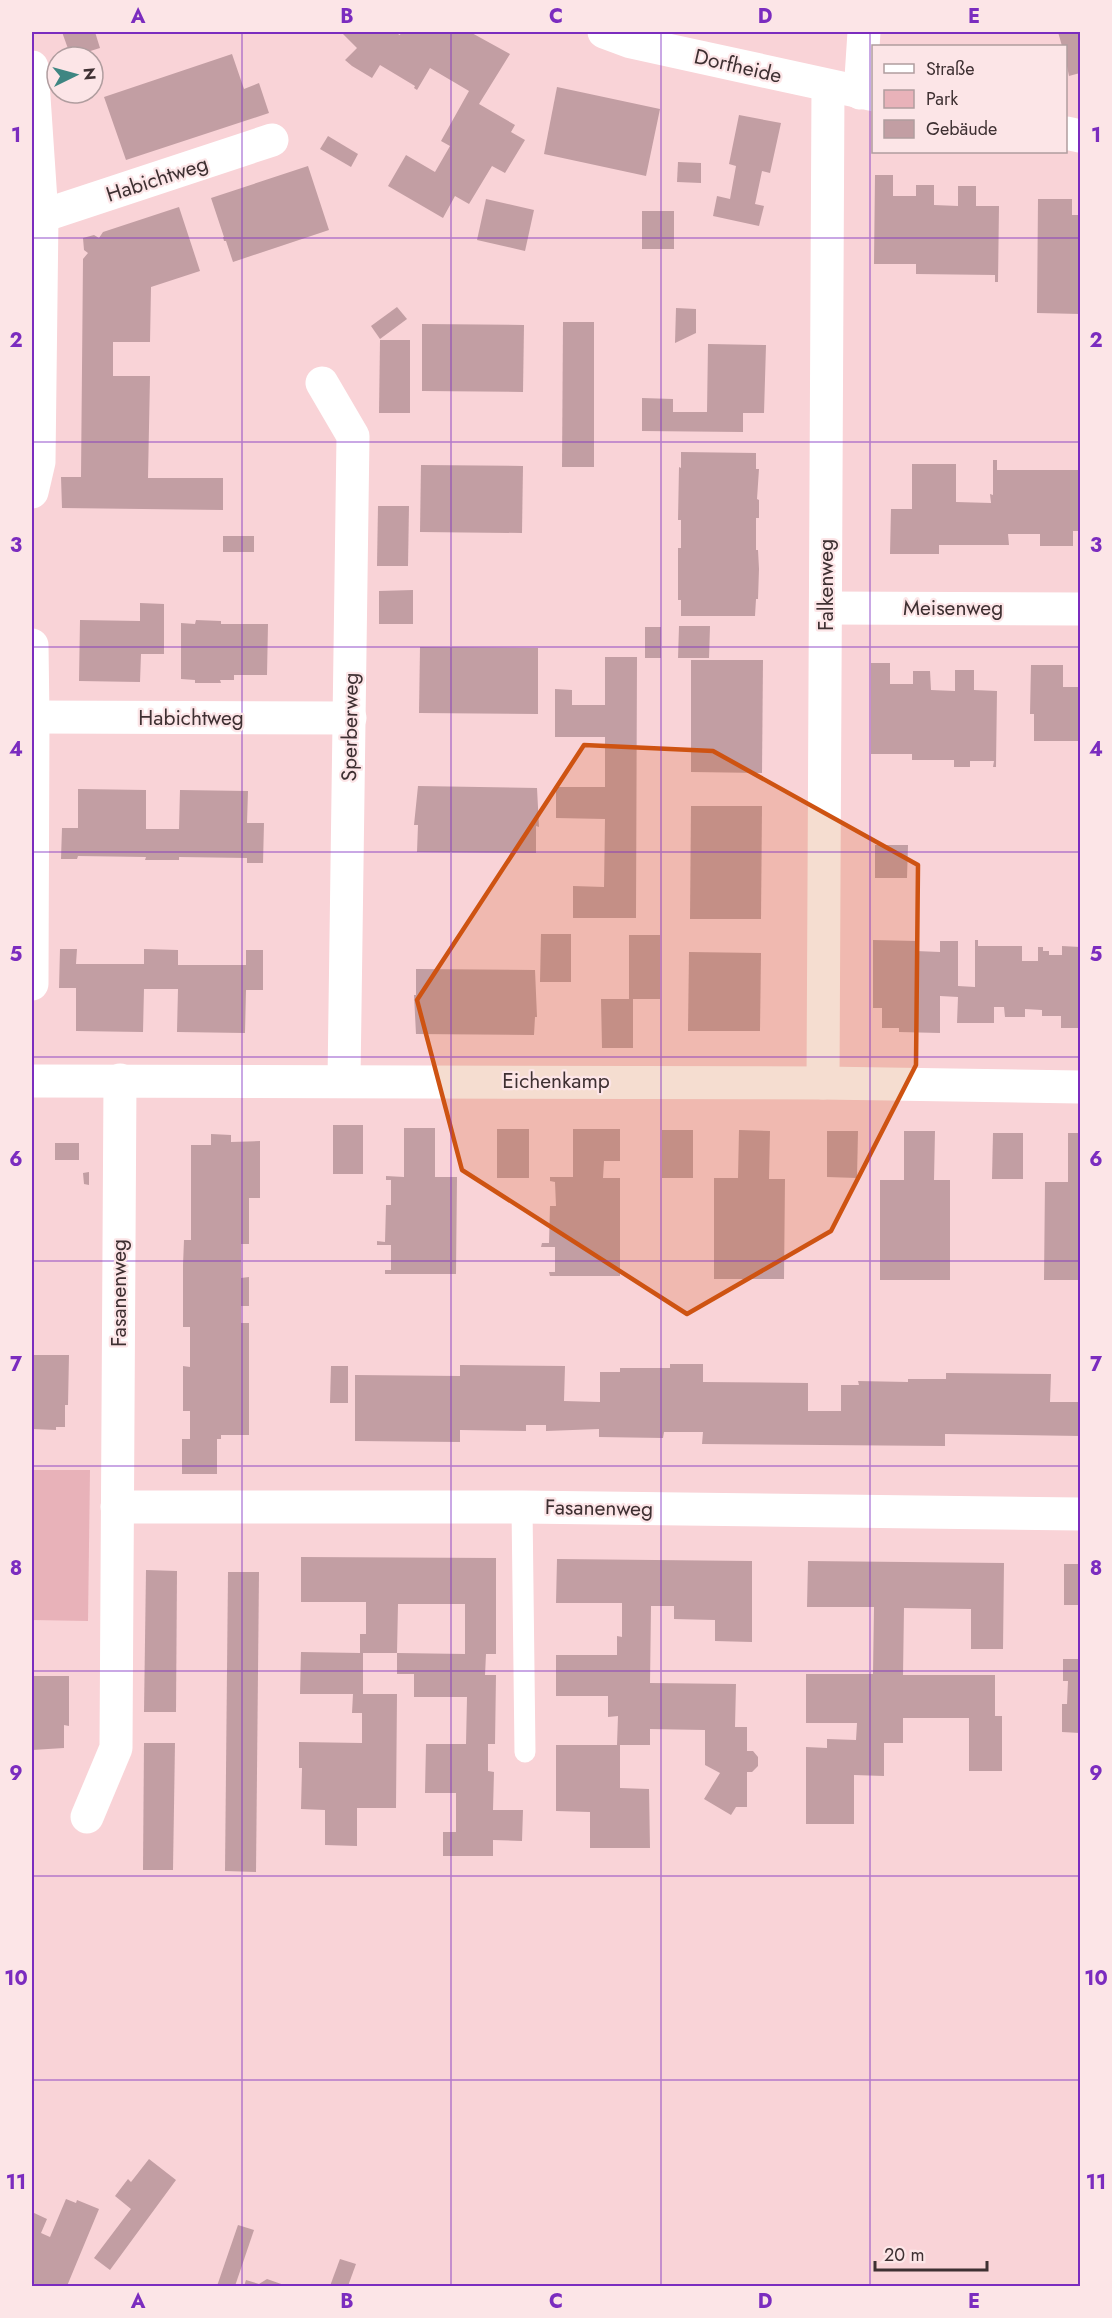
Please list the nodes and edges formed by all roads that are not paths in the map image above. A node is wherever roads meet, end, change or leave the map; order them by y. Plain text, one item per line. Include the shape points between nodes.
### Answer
1 (604, 32) edge
2 (864, 32) edge
3 (32, 67) edge
4 (828, 86) junction
5 (866, 94) edge
6 (272, 140) dead end
7 (42, 216) junction
8 (322, 383) dead end
9 (32, 492) edge
10 (826, 608) junction
11 (1080, 609) edge
12 (32, 645) edge
13 (33, 717) junction
14 (350, 718) junction
15 (32, 984) edge
16 (120, 1080) junction
17 (344, 1080) junction
18 (32, 1081) edge
19 (823, 1083) junction
20 (1080, 1087) edge
21 (117, 1507) junction
22 (522, 1507) junction
23 (1080, 1514) edge
24 (525, 1752) dead end
25 (87, 1817) dead end

1 - 4 street, Dorfheide via 631,42
2 - 5 street
3 - 7 street
4 - 5 street, Dorfheide
4 - 10 street, Falkenweg
6 - 7 street, Habichtweg
7 - 9 street via 39,462
8 - 14 street, Sperberweg via 353,435
10 - 11 street, Meisenweg
10 - 19 street, Falkenweg
12 - 13 street
13 - 14 street, Habichtweg
13 - 15 street
14 - 17 street, Sperberweg
16 - 17 street, Eichenkamp
16 - 18 street, Eichenkamp
16 - 21 street, Fasanenweg
17 - 19 street, Eichenkamp
19 - 20 street, Eichenkamp
21 - 22 street, Fasanenweg
21 - 25 street, Fasanenweg via 116,1748
22 - 23 street, Fasanenweg
22 - 24 lane

